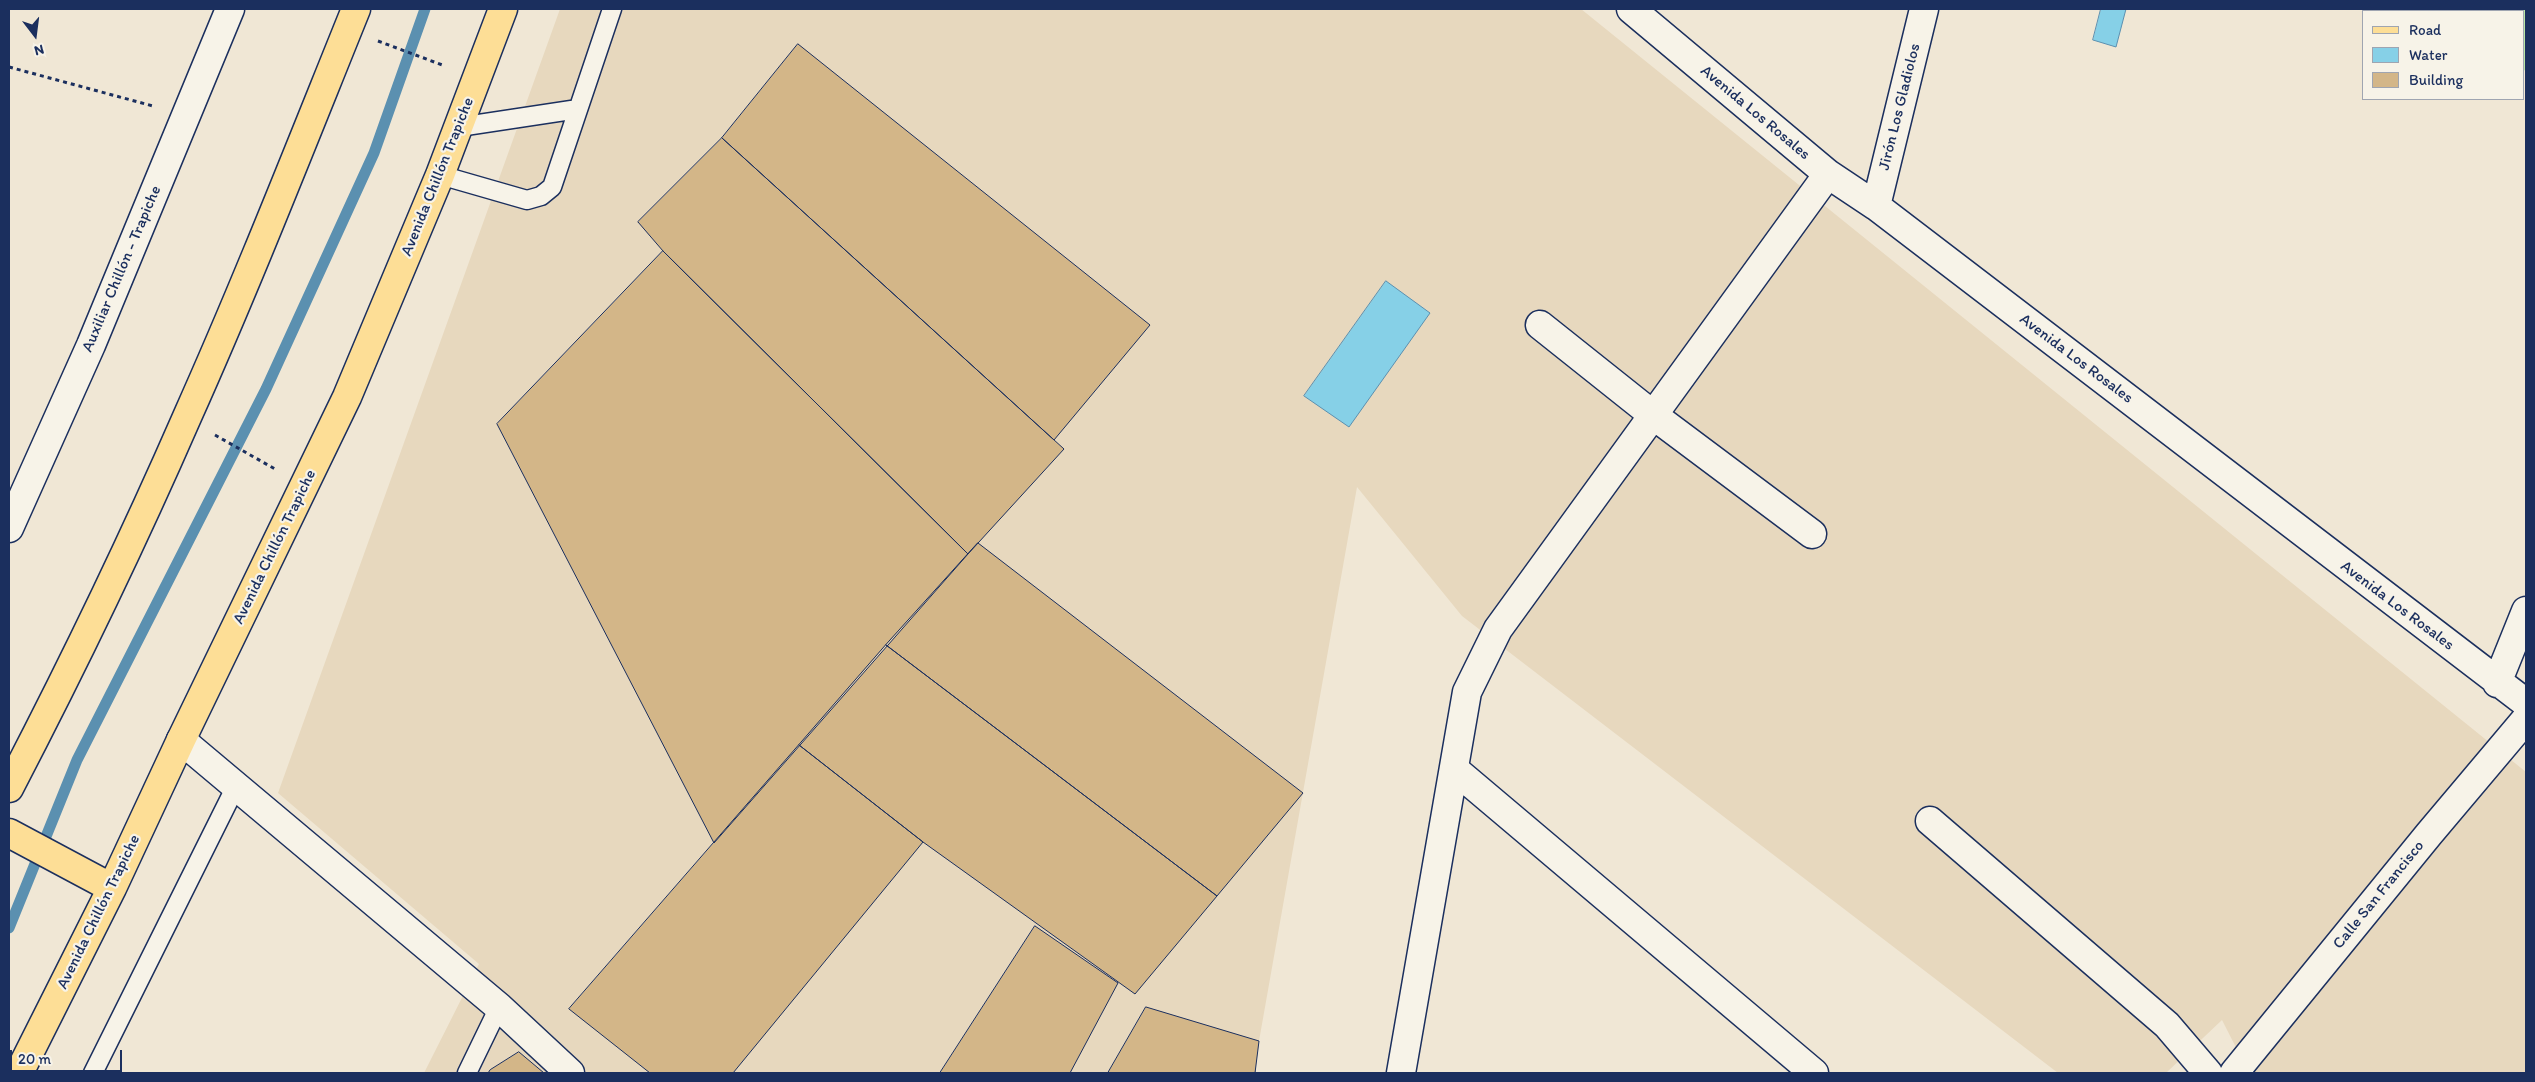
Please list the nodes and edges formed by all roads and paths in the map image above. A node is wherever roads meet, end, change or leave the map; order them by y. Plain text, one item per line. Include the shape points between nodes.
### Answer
1 (230, 9) edge
2 (503, 9) edge
3 (612, 9) edge
4 (1631, 9) edge
5 (1924, 9) edge
6 (352, 19) edge
7 (9, 67) edge
8 (477, 78) junction
9 (578, 109) junction
10 (187, 115) junction
11 (459, 126) junction
12 (1828, 174) junction
13 (440, 175) junction
14 (1876, 206) junction
15 (1540, 324) dead end
16 (1653, 415) junction
17 (187, 418) junction
18 (305, 487) junction
19 (9, 528) edge
20 (1812, 534) dead end
21 (2526, 610) edge
22 (2497, 682) junction
23 (2526, 703) edge
24 (2526, 719) edge
25 (181, 740) junction
26 (1454, 769) junction
27 (236, 786) junction
28 (9, 788) edge
29 (1930, 821) dead end
30 (9, 833) edge
31 (112, 888) junction
32 (499, 1007) junction
33 (19, 1073) edge
34 (93, 1073) edge
35 (467, 1073) edge
36 (570, 1073) edge
37 (1401, 1073) edge
38 (1814, 1073) edge
39 (2208, 1073) edge
40 (2234, 1073) edge

1 - 10 street, Auxiliar Chillón - Trapiche
2 - 8 main road, Avenida Chillón Trapiche
3 - 9 lane
4 - 12 street, Avenida Los Rosales
5 - 14 street, Jirón Los Gladiolos
6 - 8 path
6 - 17 main road
7 - 10 path
8 - 11 main road, Avenida Chillón Trapiche
9 - 11 lane
9 - 13 lane via 552,187 541,196 527,200
10 - 19 street, Auxiliar Chillón - Trapiche via 91,345
11 - 13 main road, Avenida Chillón Trapiche
12 - 14 street, Avenida Los Rosales
12 - 16 street
13 - 18 main road, Avenida Chillón Trapiche
14 - 22 street, Avenida Los Rosales
15 - 16 street
16 - 20 street
16 - 26 street via 1498,629 1467,692
17 - 18 path
17 - 28 main road via 68,674
18 - 25 main road, Avenida Chillón Trapiche
21 - 22 street
22 - 23 street, Avenida Los Rosales
24 - 40 street, Calle San Francisco
25 - 27 street
25 - 31 main road, Avenida Chillón Trapiche
26 - 37 street
26 - 38 street
27 - 32 street
27 - 34 lane
29 - 39 street via 2167,1025
30 - 31 main road
31 - 33 main road, Avenida Chillón Trapiche
32 - 35 lane
32 - 36 street

